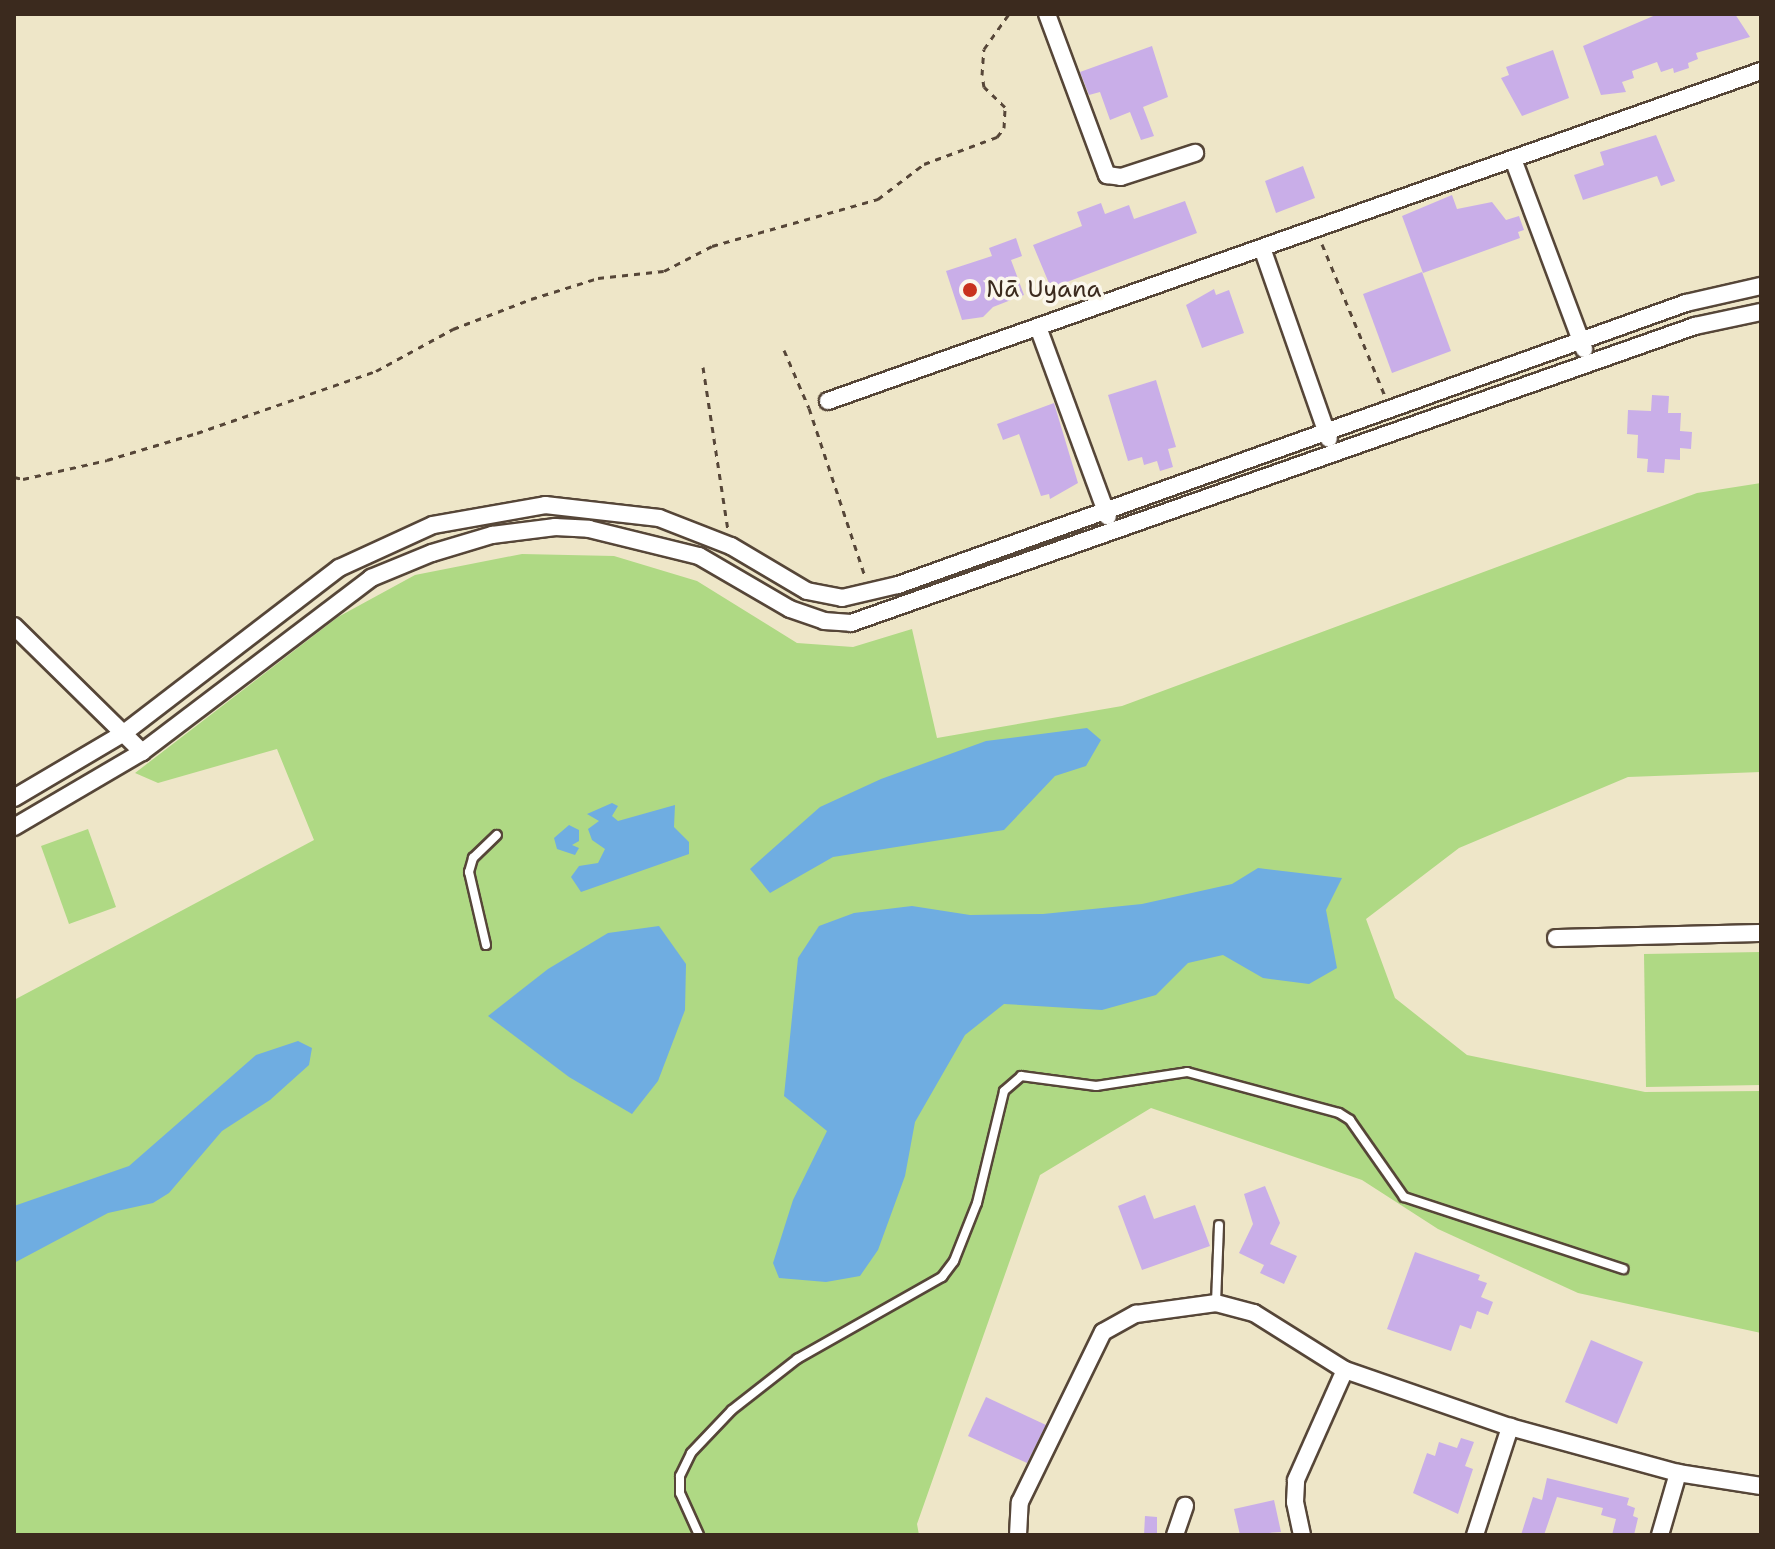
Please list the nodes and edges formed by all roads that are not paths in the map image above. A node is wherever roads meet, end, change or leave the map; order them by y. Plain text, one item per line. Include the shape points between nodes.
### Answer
1 (1047, 14) edge
2 (1761, 71) edge
3 (1195, 153) dead end
4 (1513, 159) junction
5 (1262, 248) junction
6 (1761, 286) edge
7 (1761, 312) edge
8 (1038, 327) junction
9 (1581, 340) junction
10 (1590, 364) junction
11 (828, 401) dead end
12 (1326, 431) junction
13 (1335, 454) junction
14 (1106, 510) junction
15 (1114, 533) junction
16 (14, 626) edge
17 (124, 733) junction
18 (142, 752) junction
19 (14, 798) edge
20 (14, 827) edge
21 (497, 835) dead end
22 (1761, 933) edge
23 (1556, 938) dead end
24 (486, 945) dead end
25 (1219, 1225) dead end
26 (1623, 1269) dead end
27 (1216, 1303) junction
28 (1345, 1370) junction
29 (1510, 1427) junction
30 (1678, 1473) junction
31 (1761, 1486) edge
32 (1185, 1506) dead end
33 (699, 1535) edge
34 (1018, 1535) edge
35 (1175, 1535) edge
36 (1302, 1535) edge
37 (1475, 1535) edge
38 (1660, 1535) edge

1 - 3 street via 1107,175 1121,177
2 - 4 street
4 - 5 street
4 - 9 street
5 - 8 street
5 - 12 street
6 - 9 street via 1686,303
7 - 10 street via 1695,326
8 - 11 street
8 - 14 street
9 - 10 street
9 - 12 street
10 - 13 street
12 - 13 street
12 - 14 street
13 - 15 street
14 - 15 street
14 - 17 street via 842,598 807,591 731,546 659,518 545,505 433,525 339,568
15 - 18 street via 851,623 824,621 790,609 699,556 621,535 555,527 492,535 400,562 371,578
16 - 17 street
17 - 18 street
17 - 19 street
18 - 20 street
21 - 24 lane via 473,858 469,872
22 - 23 street
25 - 27 lane
26 - 33 lane via 1404,1197 1350,1120 1339,1113 1187,1072 1096,1086 1021,1076 1004,1091 977,1203 954,1261 942,1277 797,1359 732,1410 691,1453 680,1476 680,1493
27 - 28 street via 1254,1313
27 - 34 street via 1136,1314 1103,1332 1024,1491
28 - 29 street
28 - 36 street via 1296,1480
29 - 30 street
29 - 37 street
30 - 31 street
30 - 38 street
32 - 35 street

